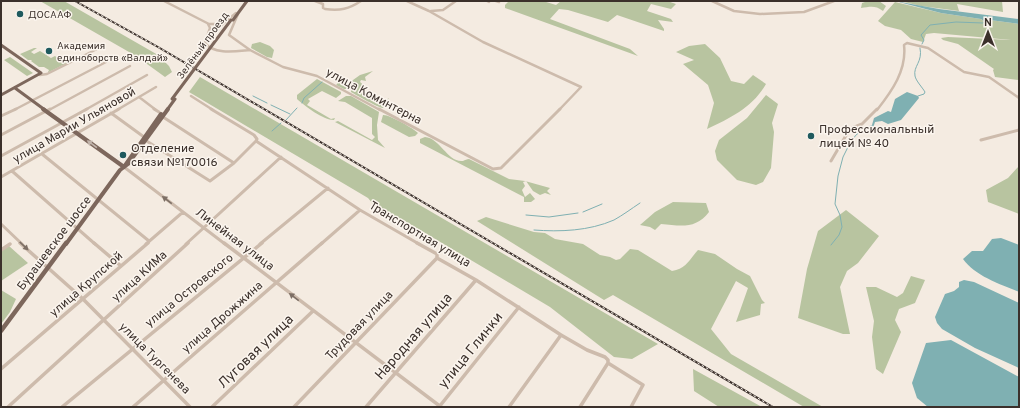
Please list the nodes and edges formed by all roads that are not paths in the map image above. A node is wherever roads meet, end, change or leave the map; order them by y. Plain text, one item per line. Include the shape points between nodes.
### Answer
1 (164, 1) edge
2 (246, 1) edge
3 (315, 1) edge
4 (361, 1) edge
5 (407, 1) edge
6 (456, 1) edge
7 (712, 1) edge
8 (834, 1) edge
9 (429, 11) junction
10 (237, 13) junction
11 (208, 24) junction
12 (222, 24) junction
13 (207, 38) junction
14 (1, 45) edge
15 (244, 47) junction
16 (97, 49) dead end
17 (250, 50) junction
18 (238, 51) junction
19 (106, 62) dead end
20 (130, 66) dead end
21 (40, 75) junction
22 (147, 75) dead end
23 (15, 88) junction
24 (156, 88) dead end
25 (1, 95) edge
26 (190, 96) dead end
27 (139, 97) junction
28 (1019, 98) edge
29 (174, 99) junction
30 (32, 100) junction
31 (47, 111) junction
32 (159, 112) dead end
33 (111, 113) junction
34 (1, 116) edge
35 (163, 117) junction
36 (62, 122) junction
37 (1019, 130) edge
38 (78, 133) junction
39 (1, 135) edge
40 (145, 138) junction
41 (981, 140) dead end
42 (256, 142) junction
43 (42, 154) junction
44 (1, 156) edge
45 (281, 157) junction
46 (831, 161) dead end
47 (234, 163) junction
48 (124, 166) junction
49 (12, 171) junction
50 (1, 177) edge
51 (328, 188) junction
52 (99, 199) junction
53 (360, 210) junction
54 (183, 212) junction
55 (1, 224) edge
56 (204, 228) junction
57 (77, 229) junction
58 (149, 241) junction
59 (10, 244) dead end
60 (1, 250) edge
61 (244, 258) junction
62 (437, 258) junction
63 (121, 266) junction
64 (47, 268) junction
65 (476, 280) junction
66 (276, 283) junction
67 (83, 299) junction
68 (519, 307) junction
69 (313, 311) junction
70 (103, 320) junction
71 (1, 331) edge
72 (561, 335) junction
73 (355, 343) junction
74 (132, 349) junction
75 (608, 363) junction
76 (1, 369) edge
77 (396, 373) junction
78 (163, 381) junction
79 (8, 407) edge
80 (62, 407) edge
81 (133, 407) edge
82 (190, 407) edge
83 (212, 407) edge
84 (294, 407) edge
85 (366, 407) edge
86 (440, 407) edge
87 (509, 407) edge
88 (580, 407) edge
89 (631, 407) edge

1 - 11 street
2 - 10 main road, Зелёный проезд
3 - 4 street via 323,4 325,9 343,11
5 - 9 street
6 - 9 street via 443,10
7 - 8 street via 734,11 752,14 792,14 812,10
9 - 17 street, улица Коминтерна via 484,42 581,86 497,170 317,76 283,67
10 - 12 street
10 - 15 street, улица Коминтерна via 229,34
10 - 29 main road, Зелёный проезд, bridge
11 - 12 street
11 - 13 street via 210,28
12 - 13 street
13 - 18 street via 206,45 211,49
14 - 21 main road
15 - 17 street, улица Коминтерна
15 - 18 street
16 - 21 street
17 - 18 street
19 - 30 street
20 - 31 street
21 - 23 main road
22 - 36 street
23 - 25 main road
23 - 30 main road, Линейная улица
24 - 27 street, улица Марии Ульяновой
26 - 42 street, Транспортная улица via 254,135
27 - 32 street
27 - 33 street, улица Марии Ульяновой
28 - 46 street via 988,77 964,72 928,48 907,43 904,45 905,61 894,87 864,122 848,132
29 - 35 main road, Бурашевское шоссе
29 - 40 main road, Бурашевское шоссе
30 - 31 main road, Линейная улица
30 - 34 street
31 - 36 main road, Линейная улица
31 - 39 street
33 - 38 street, улица Марии Ульяновой
33 - 40 street
35 - 40 main road, Бурашевское шоссе
35 - 47 street
36 - 38 main road, Линейная улица
36 - 44 street
37 - 41 street
38 - 43 street, улица Марии Ульяновой
48 -> 38 main road, Линейная улица
40 - 47 street via 208,181 213,180
40 - 48 main road, Бурашевское шоссе
42 - 45 street, Транспортная улица
42 - 47 street
43 - 49 street, улица Марии Ульяновой
43 - 52 street
45 - 51 street, Транспортная улица
45 - 56 street, улица КИМа
48 - 52 main road, Бурашевское шоссе
54 -> 48 street, Линейная улица
49 - 50 street, улица Марии Ульяновой
49 - 57 street
51 - 53 street, Транспортная улица
51 - 61 street, улица Островского
52 - 57 main road, Бурашевское шоссе
52 - 58 street
53 - 62 street, Транспортная улица via 437,254
53 - 66 street, улица Дрожжина
54 - 56 street, Линейная улица
54 - 58 street, улица Крупской
55 -> 64 street, улица Тургенева
56 - 61 street, Линейная улица
56 - 70 street, улица КИМа
57 - 63 street
57 - 64 main road, Бурашевское шоссе
58 - 63 street, улица Крупской
59 - 60 street
61 - 66 street, Линейная улица
61 - 74 street, улица Островского
62 - 65 street, Транспортная улица
62 - 73 street, Трудовая улица
63 - 67 street, улица Крупской
64 - 67 street, улица Тургенева
64 - 71 main road, Бурашевское шоссе
65 - 68 street, Транспортная улица
65 - 77 street, Народная улица
69 -> 66 street, Линейная улица
66 - 78 street, улица Дрожжина
67 - 70 street, улица Тургенева
67 - 76 street, улица Крупской
68 - 72 street, Транспортная улица
68 - 86 street, улица Глинки
69 - 73 street, Линейная улица
69 - 83 street, Луговая улица
70 - 74 street, улица Тургенева
70 - 79 street, улица КИМа
72 - 75 street, Транспортная улица via 605,357
72 - 87 street
73 - 77 street, Линейная улица
73 - 84 street, Трудовая улица
74 - 78 street, улица Тургенева
74 - 80 street, улица Островского
75 - 88 street
75 - 89 street, Транспортная улица via 643,385
77 - 85 street, Народная улица
77 - 86 street, Линейная улица
78 - 81 street, улица Дрожжина
78 - 82 street, улица Тургенева

